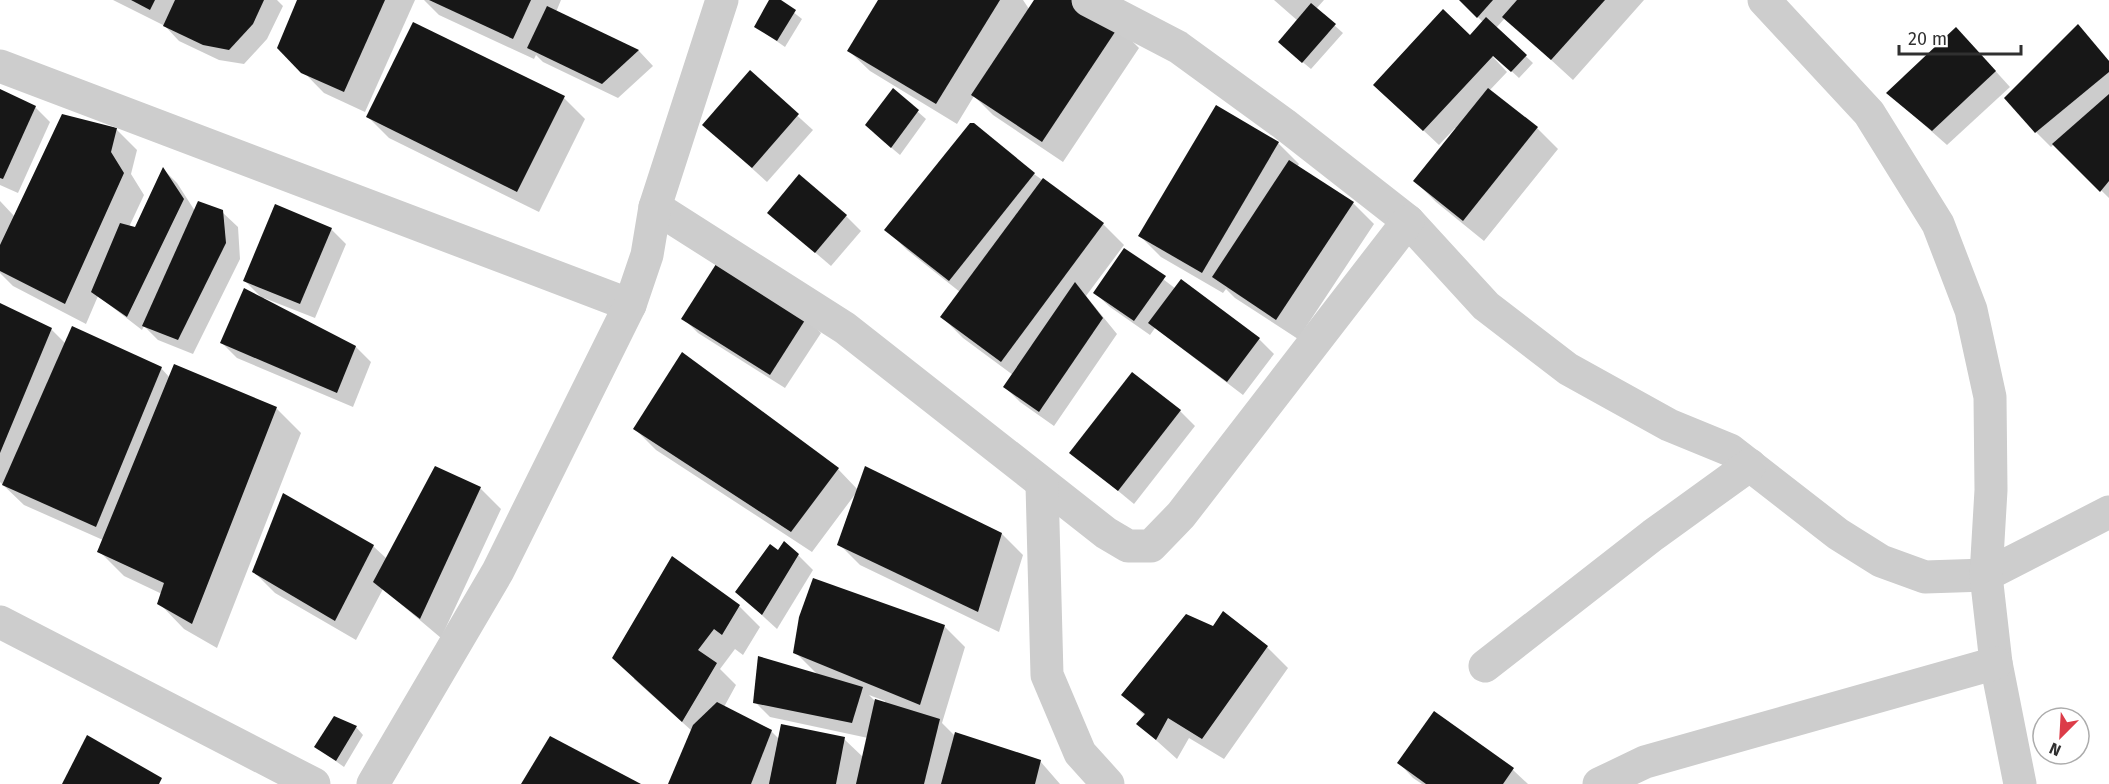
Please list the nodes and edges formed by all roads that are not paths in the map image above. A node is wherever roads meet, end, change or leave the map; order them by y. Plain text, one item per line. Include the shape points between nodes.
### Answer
1 (722, 0) edge
2 (1088, 0) edge
3 (1764, 0) edge
4 (0, 66) edge
5 (655, 207) junction
6 (1408, 221) junction
7 (630, 305) junction
8 (1750, 465) junction
9 (1042, 485) junction
10 (2109, 512) edge
11 (1986, 575) junction
12 (0, 622) edge
13 (1995, 663) junction
14 (1485, 666) dead end
15 (314, 784) edge
16 (373, 784) edge
17 (1108, 784) edge
18 (1599, 784) edge
19 (2020, 784) edge

1 - 5 street
2 - 6 street via 1178,47
3 - 11 street via 1869,113 1938,224 1971,310 1990,398 1991,490
4 - 7 street
5 - 7 street via 647,255
5 - 9 street via 845,328
6 - 8 street via 1486,306 1568,369 1669,425 1730,450
6 - 9 street via 1181,515 1151,546 1128,546
7 - 16 street via 498,571
8 - 11 street via 1838,534 1881,561 1925,577
8 - 14 street
9 - 17 street via 1047,675 1080,753
10 - 11 street
11 - 13 street
12 - 15 street
13 - 18 street via 1645,762
13 - 19 street

